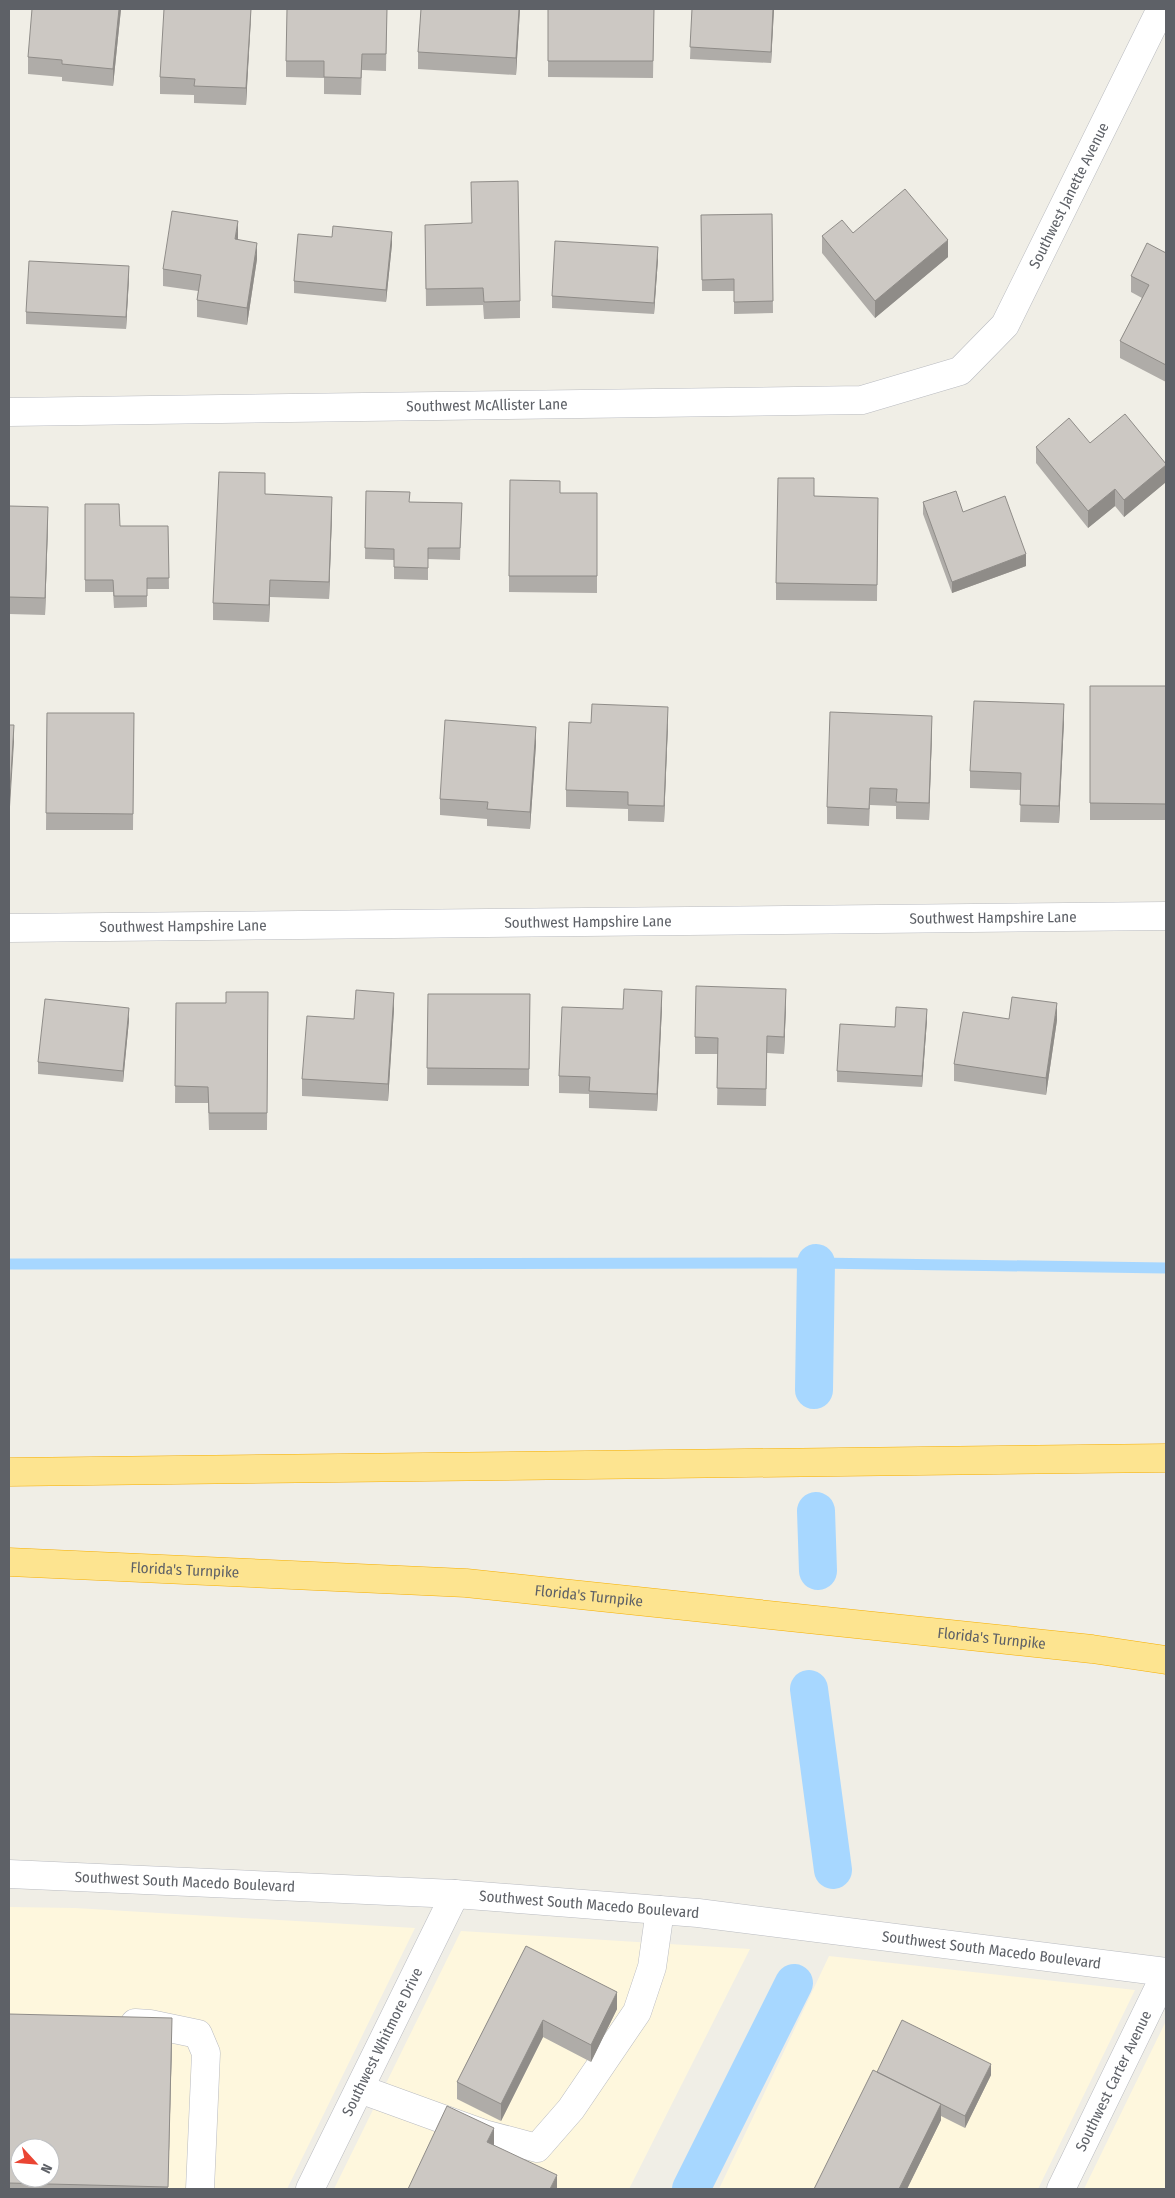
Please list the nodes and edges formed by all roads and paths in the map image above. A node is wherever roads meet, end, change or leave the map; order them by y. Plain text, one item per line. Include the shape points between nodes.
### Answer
1 (1161, 9) edge
2 (960, 371) joint
3 (9, 412) edge
4 (1166, 916) edge
5 (9, 928) edge
6 (1166, 1458) edge
7 (9, 1472) edge
8 (9, 1562) edge
9 (1166, 1660) edge
10 (9, 1874) edge
11 (455, 1894) junction
12 (660, 1910) junction
13 (1166, 1973) edge
14 (112, 2023) edge
15 (360, 2089) junction
16 (200, 2189) edge
17 (310, 2189) edge
18 (1061, 2189) edge

1 - 2 street, Southwest Janette Avenue via 1005,325
2 - 3 street, Southwest McAllister Lane via 862,400
4 - 5 street, Southwest Hampshire Lane
6 - 7 highway
8 - 9 highway, Florida's Turnpike via 466,1583 1092,1649
10 - 11 street, Southwest South Macedo Boulevard
11 - 12 street, Southwest South Macedo Boulevard
11 - 15 street, Southwest Whitmore Drive
12 - 13 street, Southwest South Macedo Boulevard
12 - 15 street via 652,1967 637,2012 571,2109 537,2148 484,2134
13 - 18 street, Southwest Carter Avenue
14 - 16 street via 150,2024 198,2034 206,2053
15 - 17 street, Southwest Whitmore Drive

